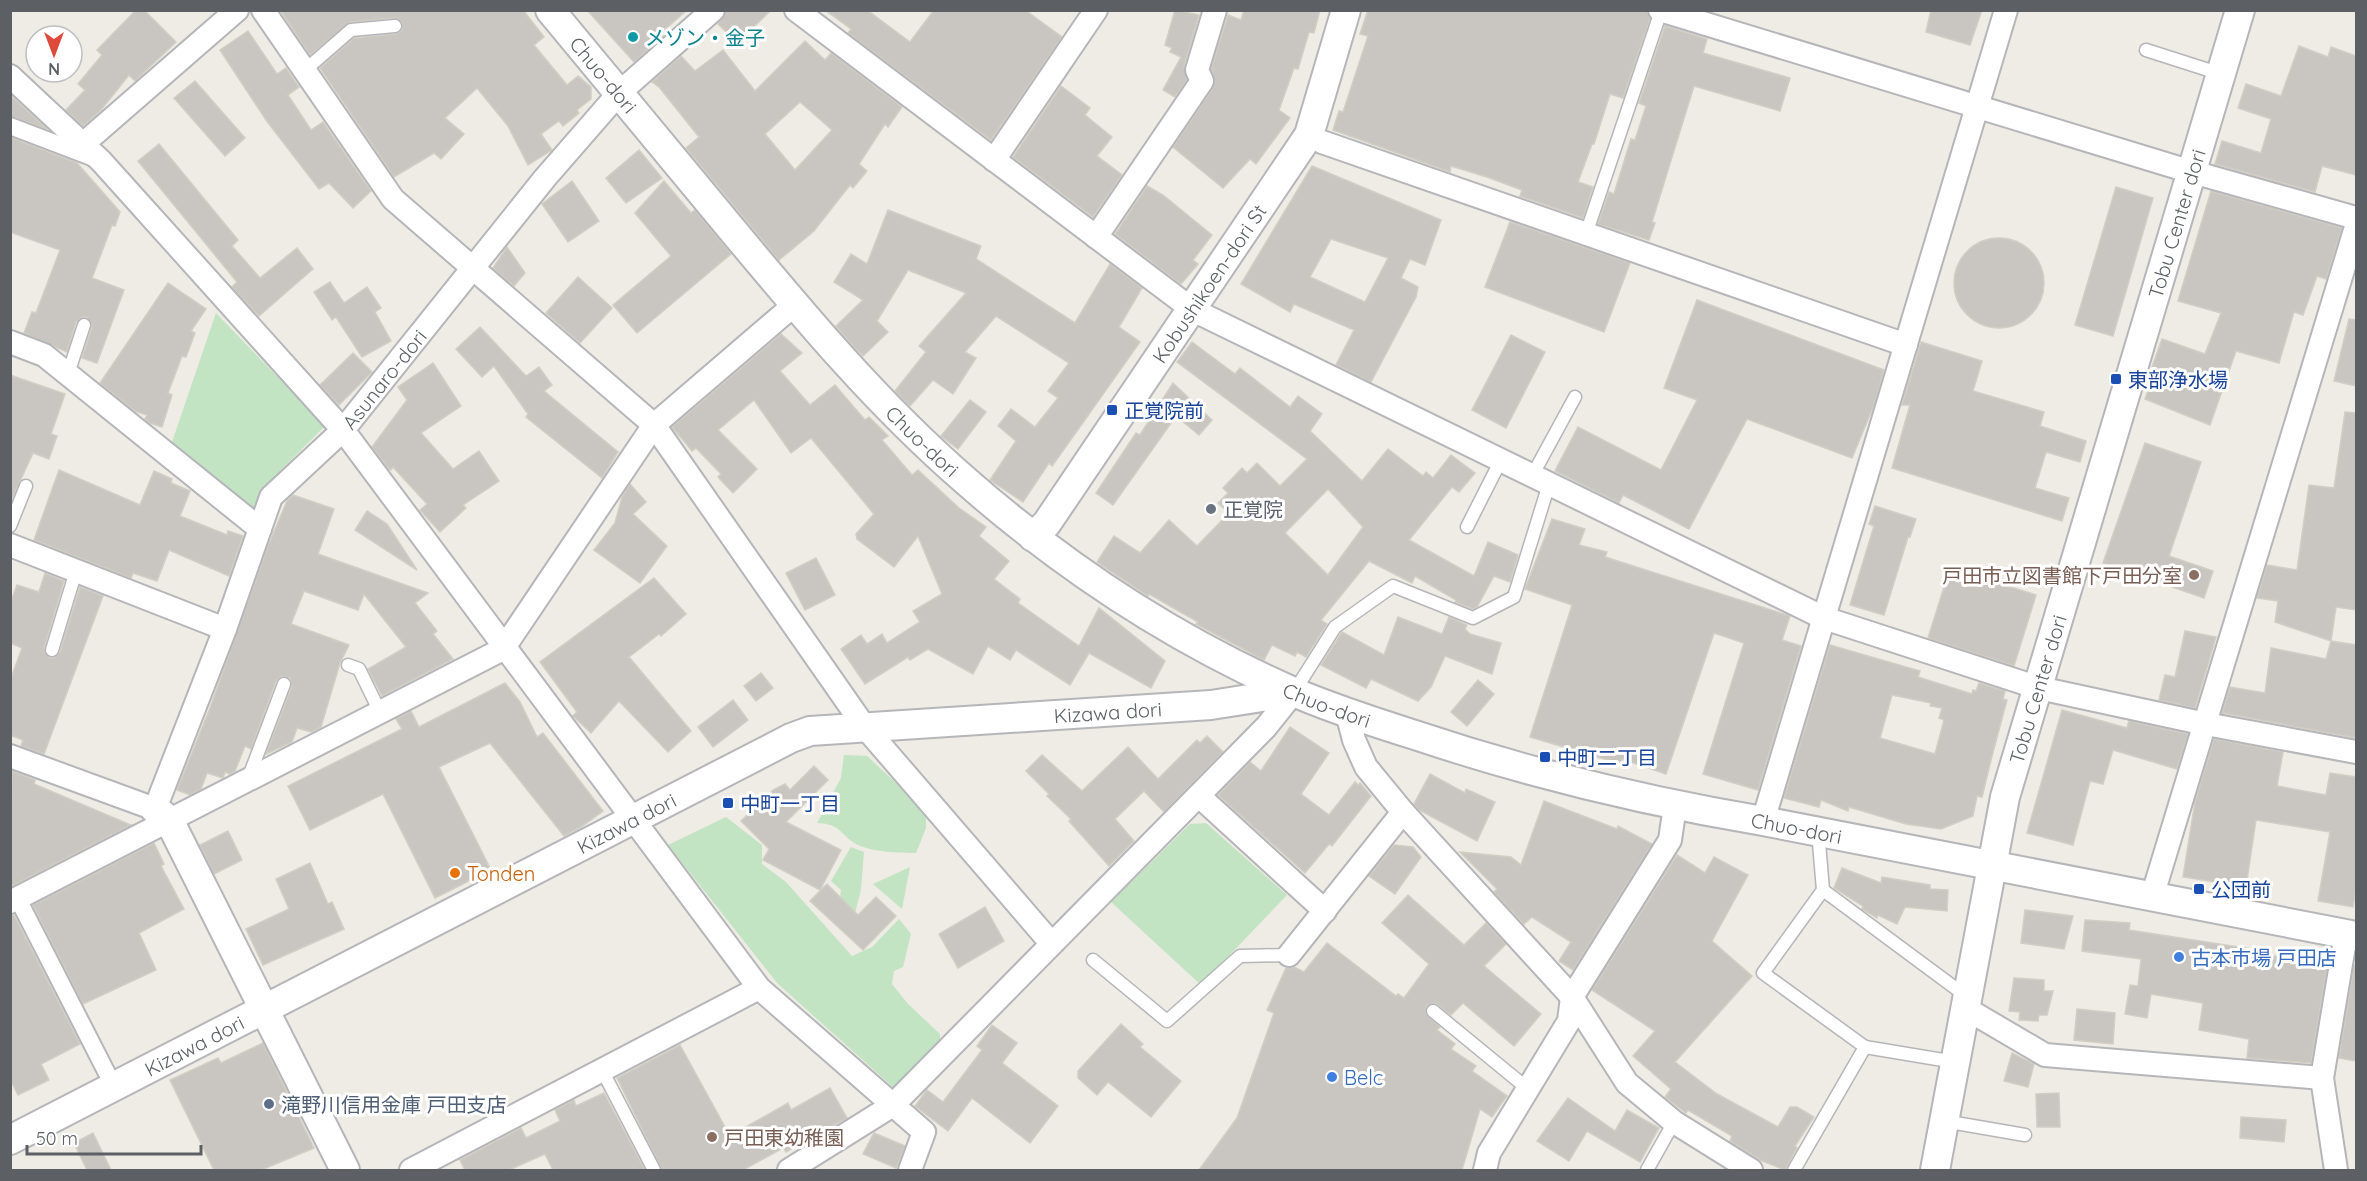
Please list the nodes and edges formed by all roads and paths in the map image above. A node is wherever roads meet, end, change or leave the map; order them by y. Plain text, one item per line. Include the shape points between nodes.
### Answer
1 (237, 10) edge
2 (263, 10) edge
3 (550, 10) edge
4 (713, 10) edge
5 (796, 10) edge
6 (1096, 10) edge
7 (1215, 10) edge
8 (1346, 10) edge
9 (2006, 10) edge
10 (2240, 10) edge
11 (1660, 11) edge
12 (395, 26) dead end
13 (2146, 50) dead end
14 (304, 71) junction
15 (2221, 74) junction
16 (10, 76) edge
17 (619, 93) junction
18 (1977, 106) junction
19 (10, 126) edge
20 (1322, 142) dead end
21 (83, 144) junction
22 (994, 160) junction
23 (101, 161) junction
24 (2187, 170) junction
25 (2356, 218) edge
26 (2356, 227) edge
27 (1586, 234) junction
28 (1096, 237) junction
29 (473, 269) junction
30 (795, 305) junction
31 (1193, 310) junction
32 (84, 325) dead end
33 (10, 342) edge
34 (1906, 345) junction
35 (68, 374) junction
36 (1575, 397) dead end
37 (654, 425) junction
38 (343, 430) junction
39 (1501, 460) junction
40 (1541, 480) junction
41 (26, 486) dead end
42 (10, 526) edge
43 (1467, 527) dead end
44 (260, 529) junction
45 (1033, 537) junction
46 (10, 545) edge
47 (76, 571) junction
48 (1824, 618) junction
49 (225, 628) junction
50 (503, 649) junction
51 (52, 650) dead end
52 (348, 665) dead end
53 (284, 684) dead end
54 (2039, 688) junction
55 (1294, 692) junction
56 (380, 712) junction
57 (1347, 713) junction
58 (2206, 724) junction
59 (864, 726) junction
60 (2356, 752) edge
61 (10, 756) edge
62 (248, 781) junction
63 (1199, 796) junction
64 (1675, 806) junction
65 (1403, 812) junction
66 (162, 814) junction
67 (635, 819) junction
68 (1763, 821) junction
69 (1818, 831) junction
70 (1992, 867) junction
71 (1823, 890) junction
72 (2152, 897) junction
73 (14, 900) edge
74 (1325, 910) junction
75 (2351, 935) edge
76 (1051, 943) junction
77 (1289, 955) joint
78 (1093, 960) dead end
79 (759, 988) junction
80 (1572, 997) junction
81 (1966, 1002) junction
82 (263, 1011) junction
83 (1433, 1011) dead end
84 (1865, 1047) junction
85 (1955, 1062) junction
86 (603, 1072) junction
87 (2322, 1078) junction
88 (114, 1087) junction
89 (1528, 1089) junction
90 (893, 1105) junction
91 (1944, 1121) junction
92 (1674, 1122) junction
93 (2025, 1135) dead end
94 (10, 1140) edge
95 (345, 1170) edge
96 (411, 1170) edge
97 (654, 1170) edge
98 (789, 1170) edge
99 (910, 1170) edge
100 (1485, 1170) edge
101 (1647, 1170) edge
102 (1751, 1170) edge
103 (1794, 1170) edge
104 (1935, 1170) edge
105 (2336, 1170) edge

1 - 21 street
2 - 14 street
3 - 17 street, Chuo-dori
4 - 17 street, Asunaro-dori
5 - 22 street
6 - 22 street
7 - 28 street via 1197,70 1202,81
8 - 31 street, Kobushikoen-dori St via 1309,135
9 - 18 street
10 - 15 street, Tobu Center dori
11 - 18 street
11 - 27 lane
12 - 14 lane via 351,30
13 - 15 lane
14 - 29 street via 393,199
15 - 24 street, Tobu Center dori
16 - 21 street
17 - 29 street, Asunaro-dori
17 - 30 street, Chuo-dori
18 - 24 street
18 - 34 street
19 - 23 street
20 - 27 street
21 - 23 street
22 - 28 street
23 - 38 street
24 - 25 street
24 - 54 street, Tobu Center dori
26 - 58 street
27 - 34 street
28 - 31 street
29 - 37 street
29 - 38 street, Asunaro-dori
30 - 37 street
30 - 45 street, Chuo-dori via 915,434
31 - 39 street
31 - 45 street, Kobushikoen-dori St via 1047,523
32 - 35 lane
33 - 35 street via 44,355
34 - 48 street
35 - 44 street
36 - 40 lane
37 - 50 street
37 - 59 street
38 - 44 street, Asunaro-dori via 271,497
38 - 50 street
39 - 40 street
39 - 43 lane
40 - 48 street
40 - 55 lane via 1514,597 1473,618 1393,586 1335,627
41 - 42 lane
44 - 49 street, Asunaro-dori
45 - 55 street, Chuo-dori via 1176,631
46 - 47 street
47 - 49 street
47 - 51 lane
48 - 54 street
48 - 68 street
49 - 66 street, Asunaro-dori
50 - 56 street
50 - 67 street
52 - 56 lane via 359,669
53 - 62 lane
54 - 58 street
54 - 70 street, Tobu Center dori via 2005,797
55 - 57 street, Chuo-dori
55 - 59 street, Kizawa dori via 1211,705
55 - 63 street
56 - 62 street
57 - 64 street, Chuo-dori via 1508,766
57 - 65 street via 1366,767
58 - 60 street
58 - 72 street
59 - 67 street, Kizawa dori via 810,731 791,738
59 - 76 street
61 - 66 street
62 - 66 street
63 - 74 street
63 - 76 street
64 - 68 street, Chuo-dori
64 - 80 street via 1670,840
65 - 74 street
65 - 80 street
66 - 73 street
66 - 82 street
67 - 79 street
67 - 82 street, Kizawa dori
68 - 69 street, Chuo-dori
69 - 70 street, Chuo-dori
69 - 71 lane
70 - 72 street, Chuo-dori
70 - 81 street, Tobu Center dori
71 - 81 lane
71 - 84 lane via 1763,974
72 - 75 street, Chuo-dori
73 - 88 street
74 - 77 street
75 - 87 street
76 - 90 street
77 - 78 lane via 1240,957 1167,1021
79 - 86 street
79 - 90 street
80 - 89 street via 1569,1021
80 - 92 street via 1627,1083
81 - 85 street, Tobu Center dori
81 - 87 street via 2045,1055
82 - 88 street, Kizawa dori
82 - 95 street
83 - 89 lane
84 - 85 lane
84 - 103 lane
85 - 91 street, Tobu Center dori
86 - 96 street
86 - 97 lane
87 - 105 street
88 - 94 street, Kizawa dori
89 - 100 street via 1489,1153
90 - 98 street
90 - 99 street via 924,1132
91 - 93 lane
91 - 104 street, Tobu Center dori
92 - 101 lane
92 - 102 street

